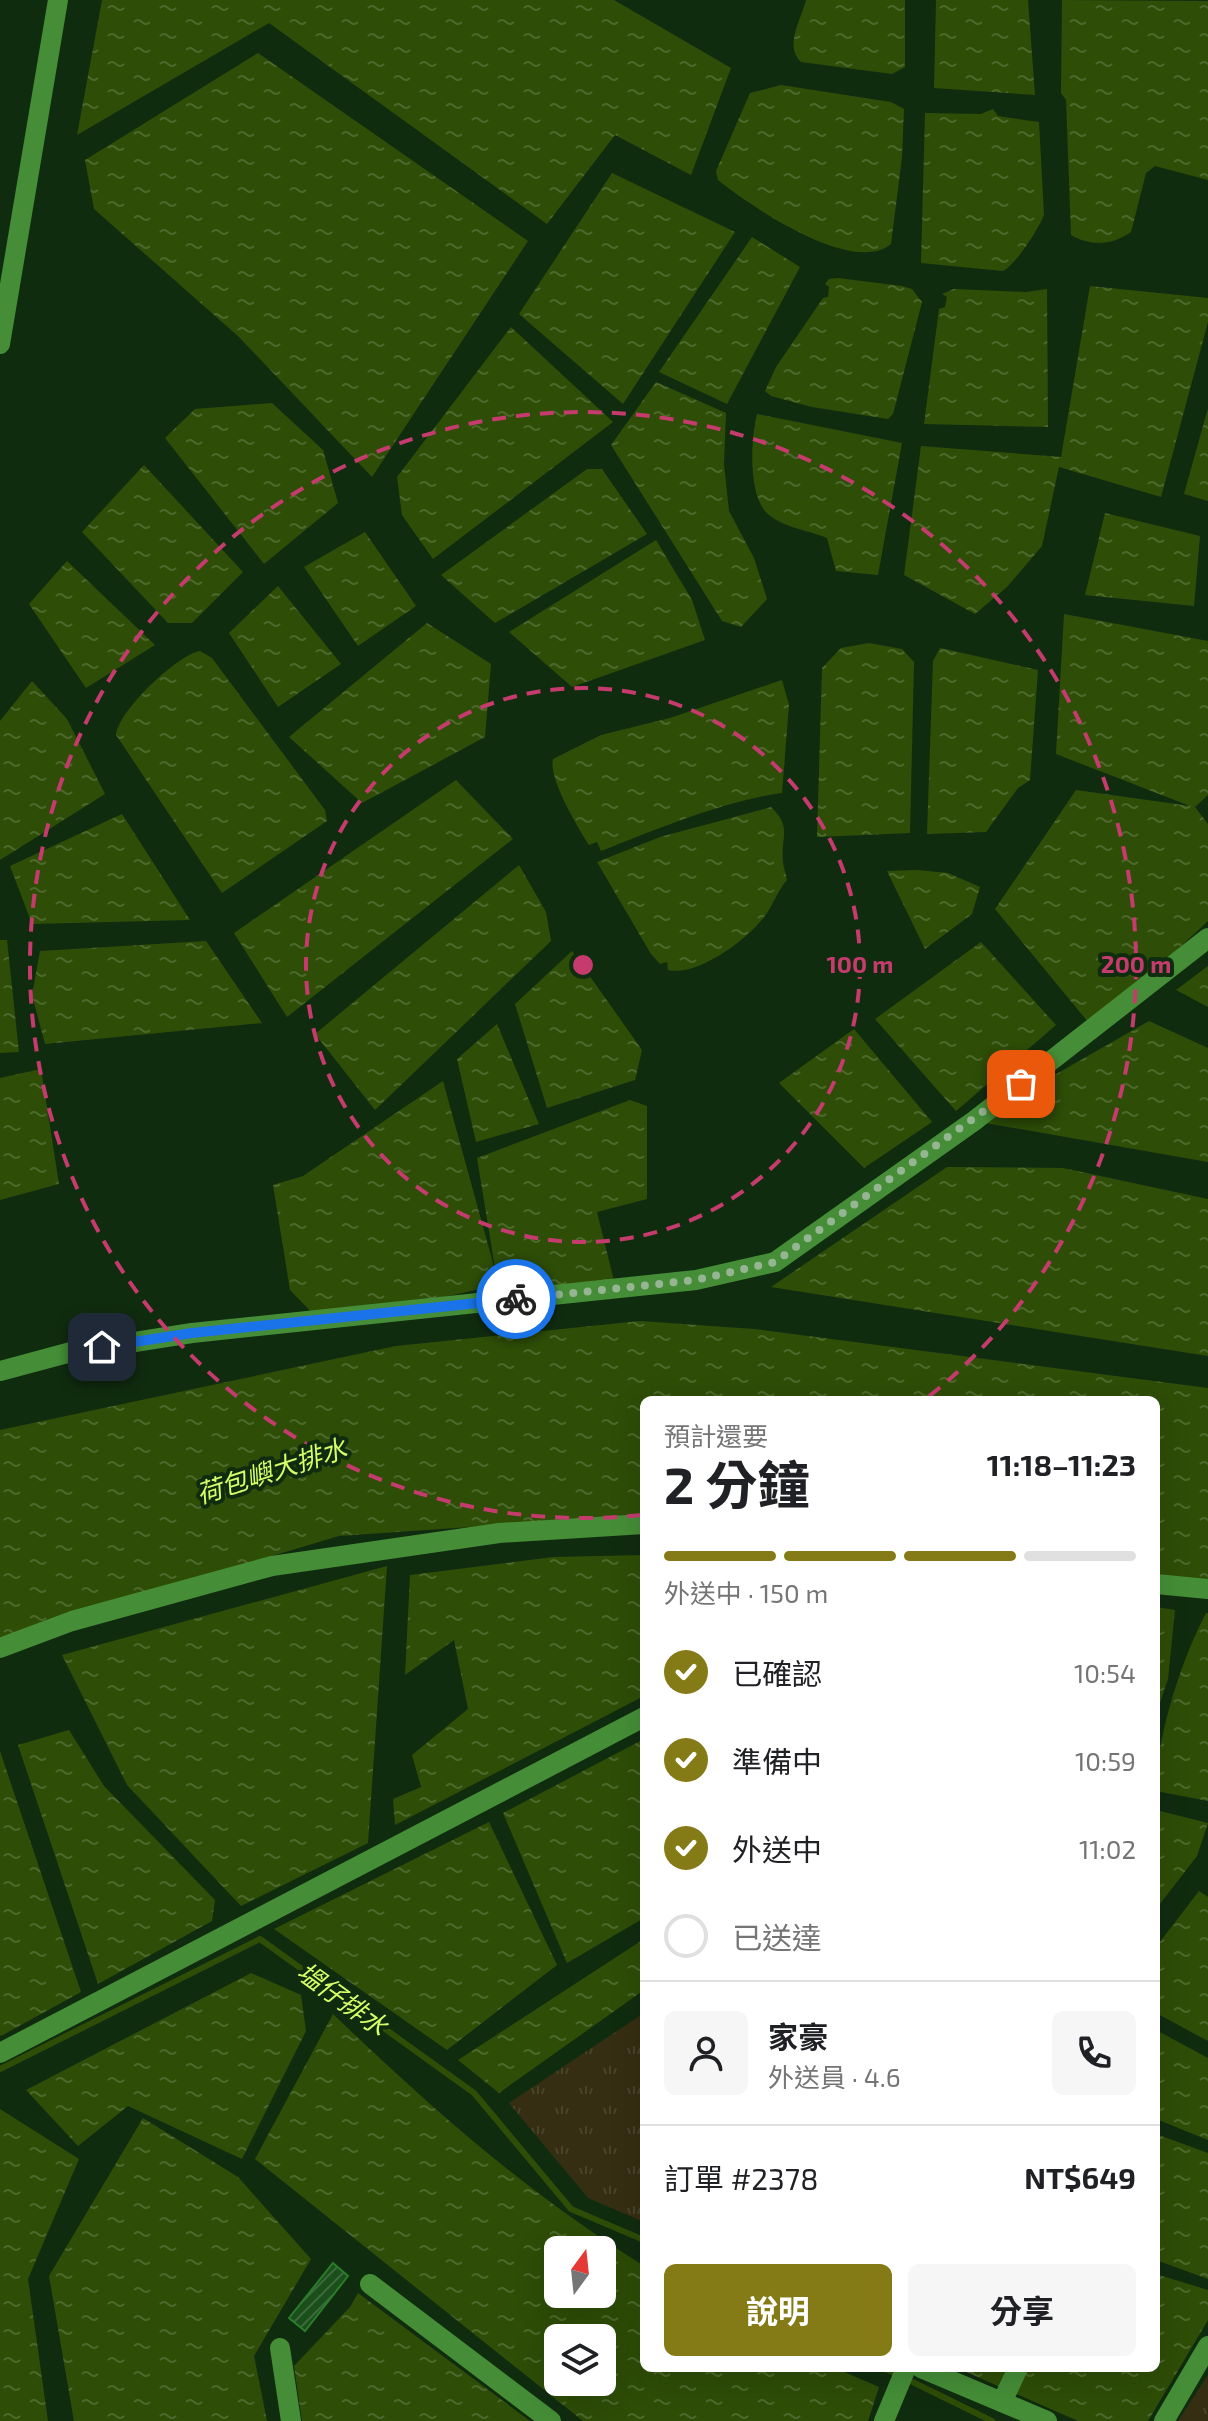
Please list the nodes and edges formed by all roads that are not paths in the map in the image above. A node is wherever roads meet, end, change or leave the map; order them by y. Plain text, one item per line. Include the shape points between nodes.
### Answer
1 (58, 0) edge
2 (0, 344) edge
3 (1208, 938) edge
4 (0, 1371) edge
5 (640, 1524) edge
6 (1160, 1584) edge
7 (1208, 1589) edge
8 (0, 1648) edge
9 (640, 1719) edge
10 (0, 2053) edge
11 (370, 2284) dead end
12 (1208, 2346) edge
13 (280, 2348) dead end
14 (904, 2372) edge
15 (931, 2372) edge
16 (1016, 2372) edge
17 (1002, 2402) junction
18 (291, 2421) edge
19 (551, 2421) edge
20 (884, 2421) edge
21 (1047, 2421) edge
22 (1164, 2421) edge

1 - 2 street
3 - 4 street via 974,1121 775,1262 696,1280 192,1333 71,1352
5 - 8 street via 499,1533 272,1566 72,1621
6 - 7 street
9 - 10 street
11 - 19 street
12 - 22 street
13 - 18 street
14 - 20 street
15 - 17 street
16 - 17 street
17 - 21 street

